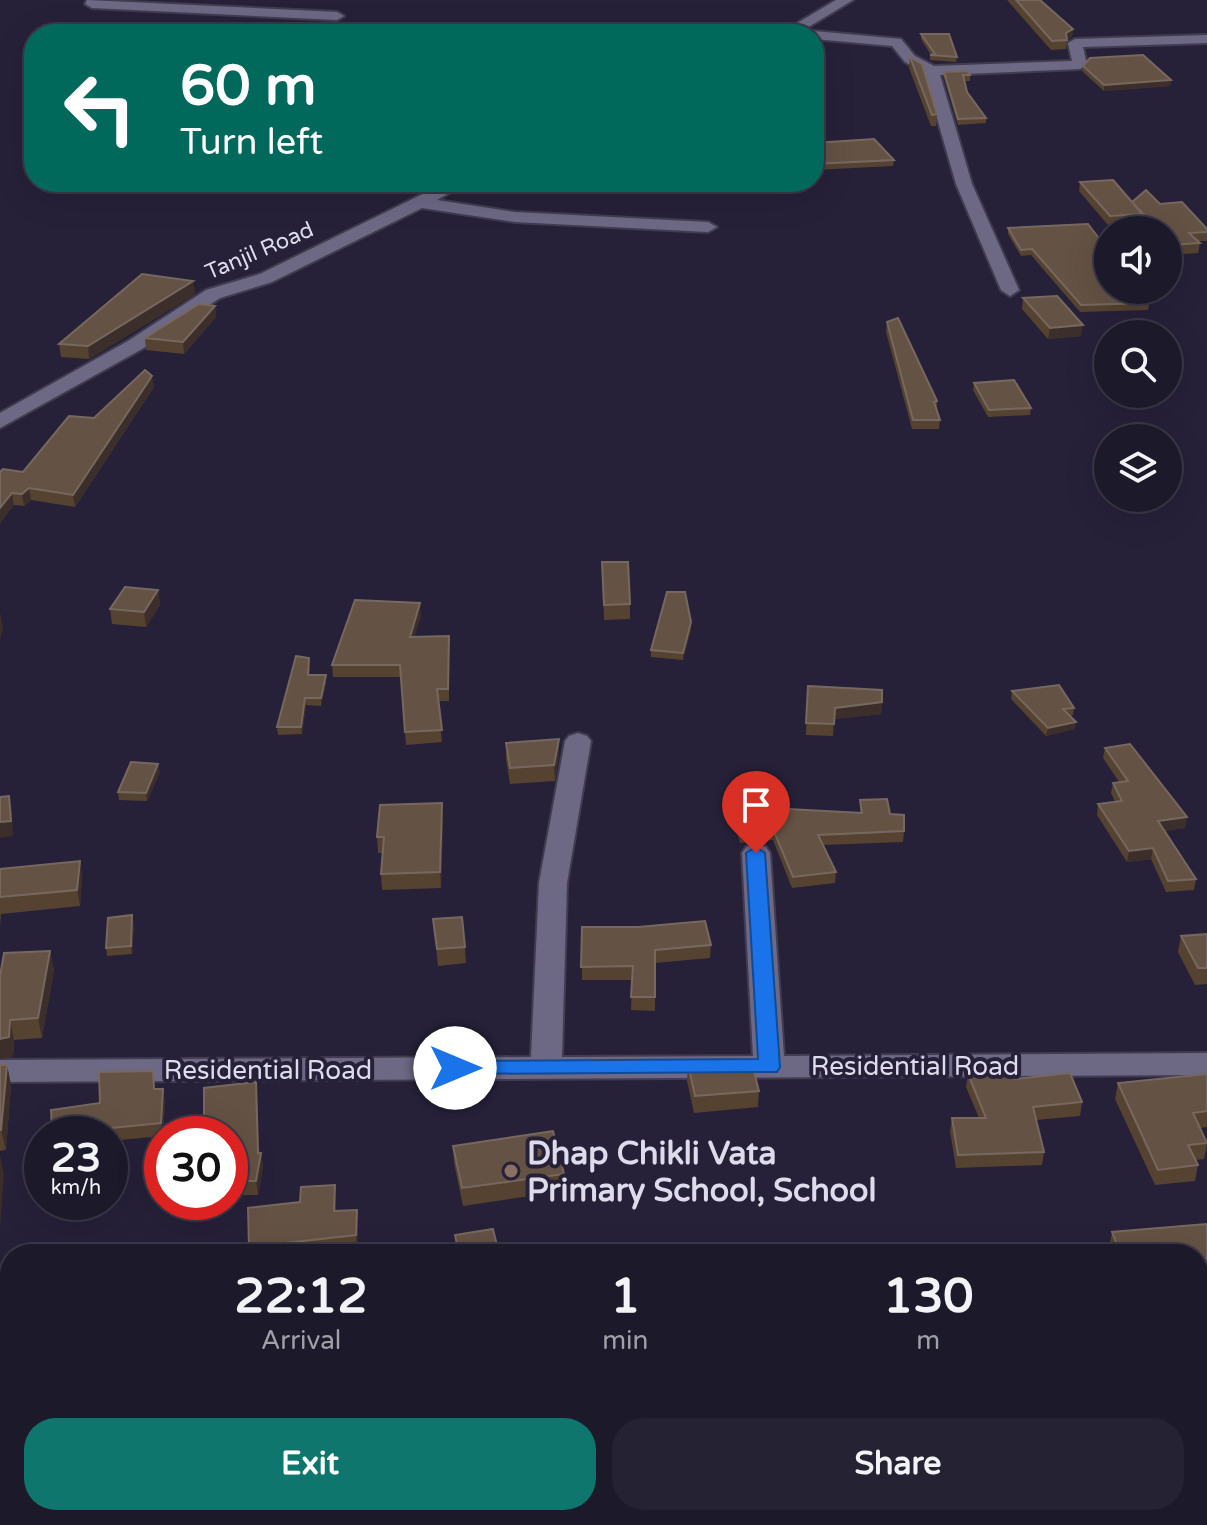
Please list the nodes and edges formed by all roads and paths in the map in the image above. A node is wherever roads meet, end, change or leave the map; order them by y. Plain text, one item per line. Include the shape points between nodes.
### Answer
1 (94, 0) edge
2 (846, 0) edge
3 (337, 16) dead end
4 (804, 24) edge
5 (824, 36) edge
6 (1207, 39) edge
7 (931, 71) junction
8 (439, 192) edge
9 (418, 202) junction
10 (708, 227) dead end
11 (1010, 290) dead end
12 (0, 422) edge
13 (578, 741) dead end
14 (756, 853) dead end
15 (1207, 1064) edge
16 (769, 1067) junction
17 (546, 1068) junction
18 (0, 1071) edge

1 - 3 street via 92,4
2 - 4 street
5 - 7 street via 896,42 910,59
6 - 7 street via 1075,43 1080,65
7 - 11 street via 964,184
8 - 9 street, Tanjil Road
9 - 10 street via 515,217
9 - 12 street, Tanjil Road via 266,278 213,294
13 - 17 street via 553,883
14 - 16 street
15 - 16 street, Residential Road
16 - 17 street, Residential Road
17 - 18 street, Residential Road

